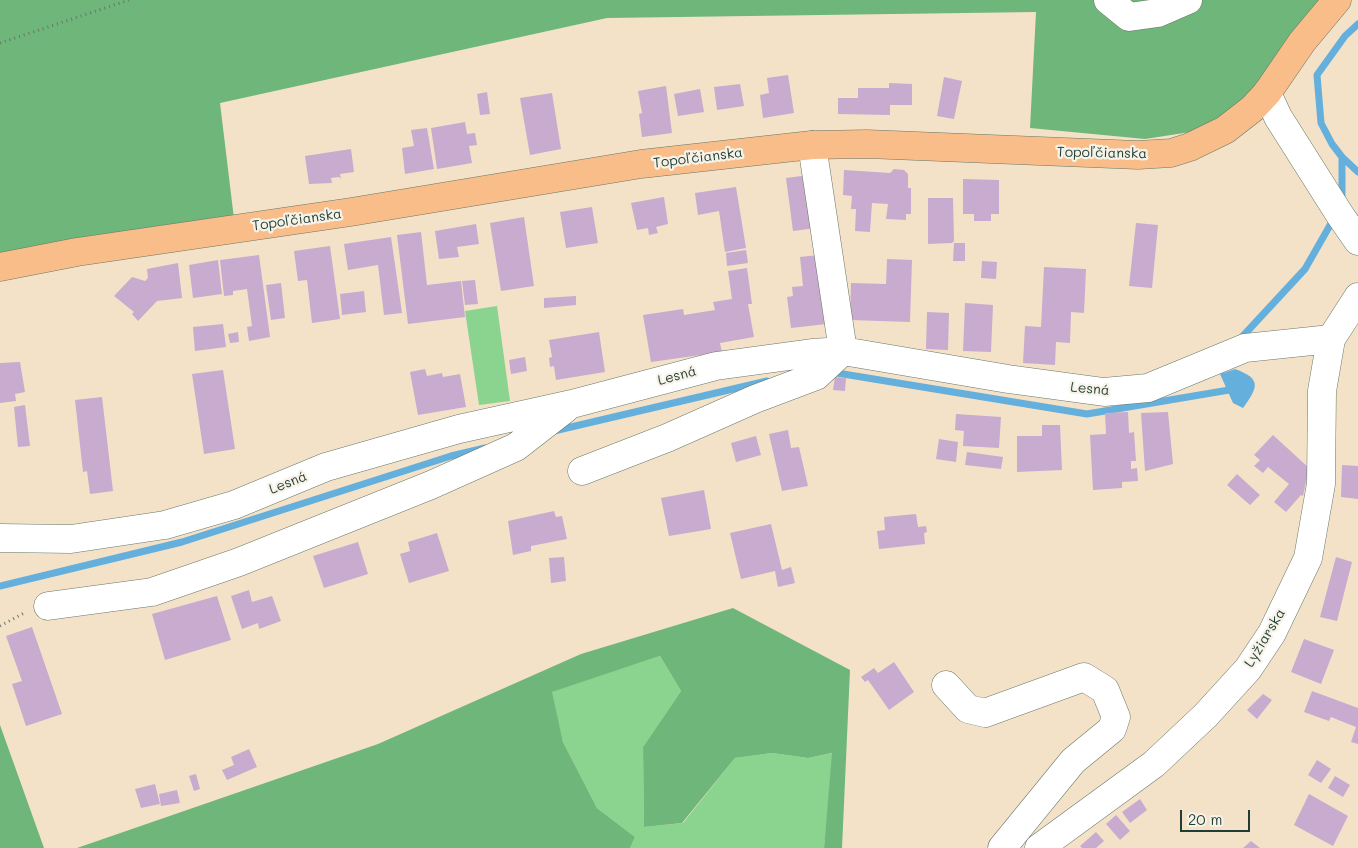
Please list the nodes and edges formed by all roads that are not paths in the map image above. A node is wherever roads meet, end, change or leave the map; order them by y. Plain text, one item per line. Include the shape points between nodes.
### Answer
1 (1108, 0) edge
2 (1188, 0) edge
3 (1337, 0) edge
4 (1267, 94) junction
5 (812, 145) junction
6 (1358, 241) edge
7 (0, 267) edge
8 (1358, 297) edge
9 (1331, 339) junction
10 (843, 352) junction
11 (572, 404) junction
12 (582, 471) dead end
13 (0, 538) edge
14 (48, 606) dead end
15 (946, 685) dead end
16 (1002, 848) edge
17 (1038, 848) edge

1 - 2 street via 1129,17 1158,13
3 - 4 main road, Topoľčianska via 1302,42
4 - 5 main road, Topoľčianska via 1225,130 1171,153 1138,155 867,144
4 - 6 street via 1278,117
5 - 7 main road, Topoľčianska via 641,164 351,212 77,252
5 - 10 street
8 - 9 street
9 - 10 street, Lesná via 1245,348 1148,388 1104,392
9 - 17 street, Lyžiarska via 1322,391 1321,484 1308,558 1272,633 1248,669 1212,709 1154,764
10 - 11 street, Lesná via 716,366
10 - 12 street via 816,376
11 - 13 street, Lesná via 459,429 326,467 234,505 165,525 72,539
11 - 14 street, Lesná via 516,447 257,555 152,592
15 - 16 street via 968,709 985,713 1084,677 1105,690 1116,717 1112,729 1074,761

